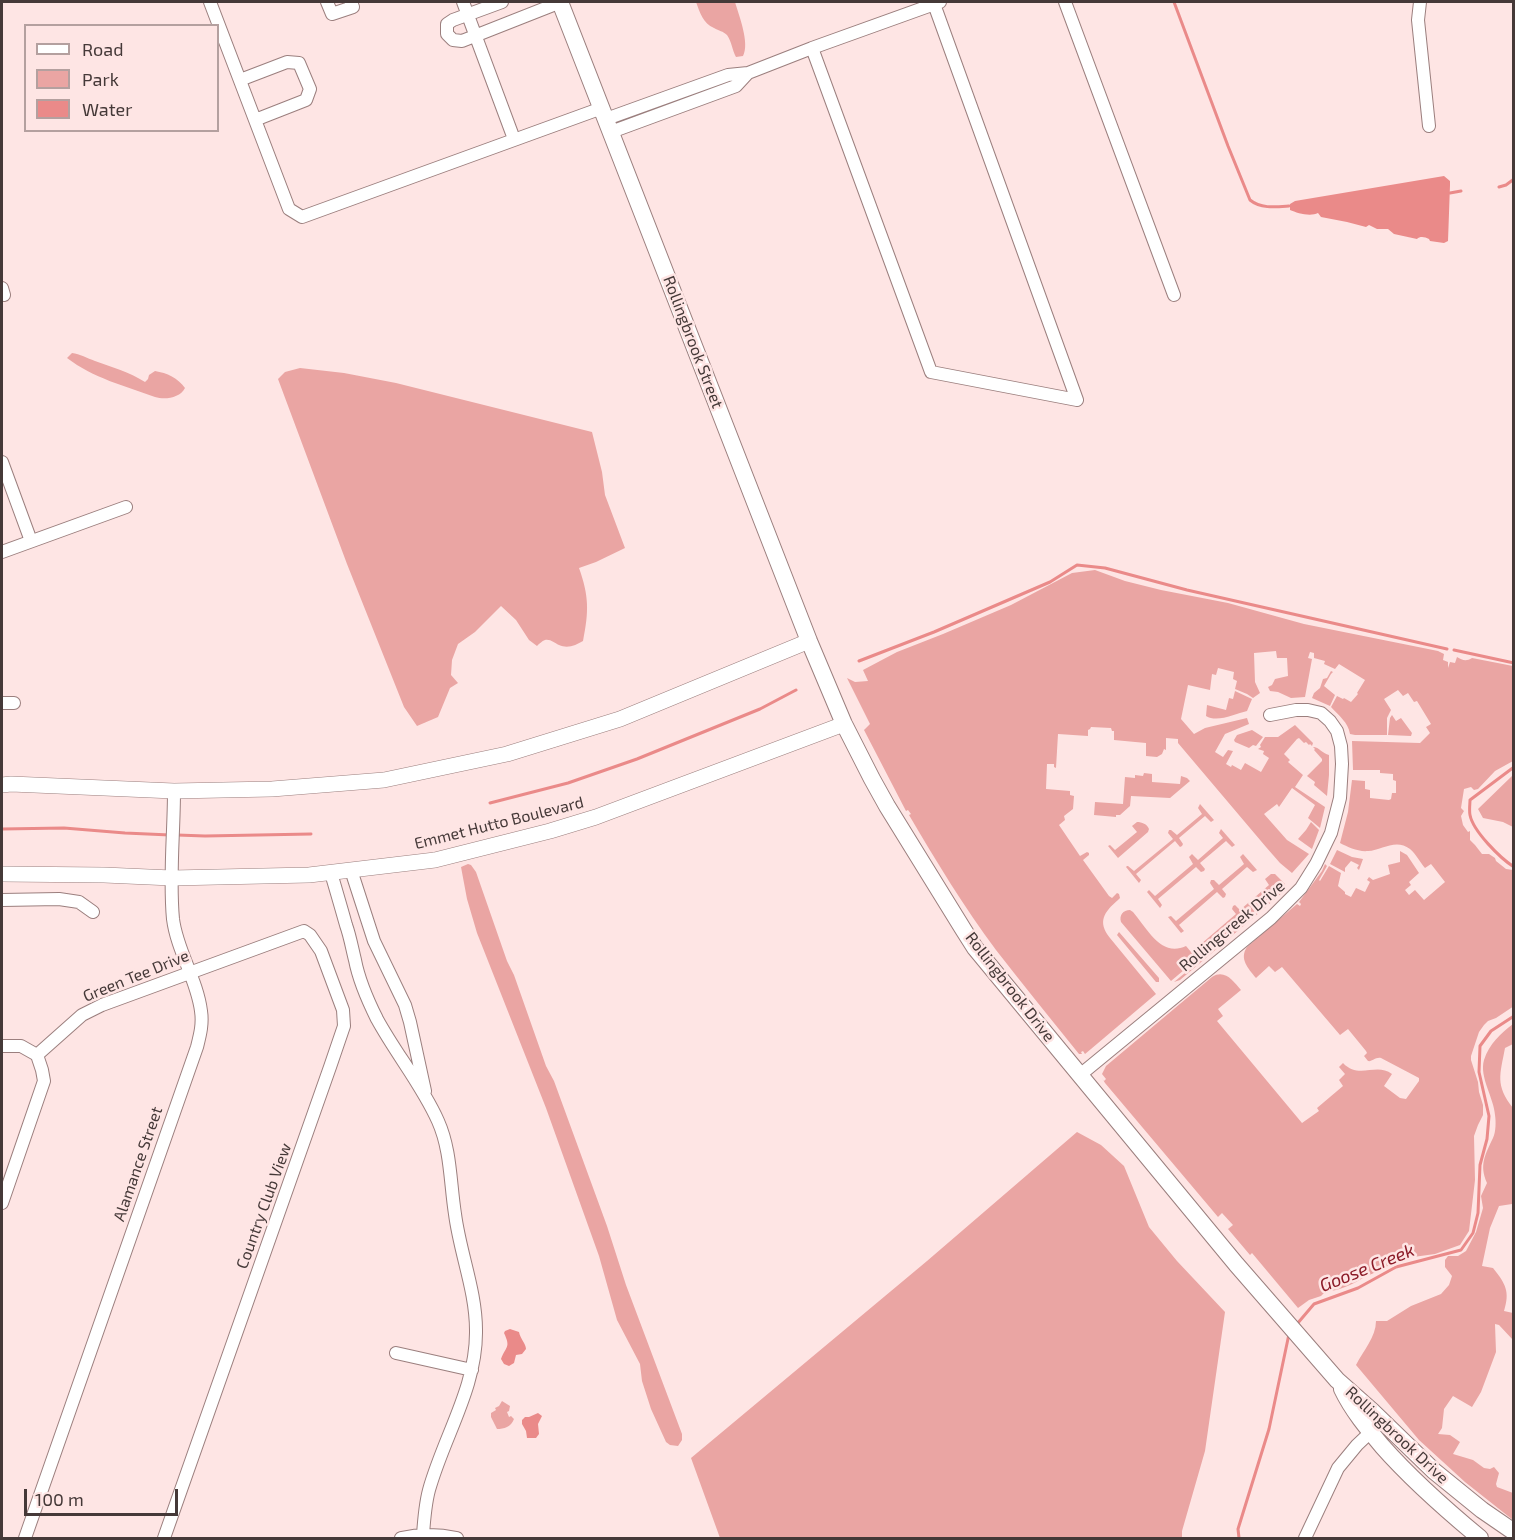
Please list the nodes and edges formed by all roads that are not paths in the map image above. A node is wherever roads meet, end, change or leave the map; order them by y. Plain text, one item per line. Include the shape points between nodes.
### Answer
1 (210, 2) edge
2 (327, 2) edge
3 (351, 2) edge
4 (463, 2) edge
5 (502, 2) edge
6 (560, 2) edge
7 (1065, 2) edge
8 (1420, 2) edge
9 (937, 3) edge
10 (468, 14) junction
11 (218, 24) edge
12 (219, 25) edge
13 (476, 35) junction
14 (812, 48) junction
15 (240, 80) junction
16 (606, 119) junction
17 (255, 120) junction
18 (1429, 126) dead end
19 (514, 139) junction
20 (1174, 295) dead end
21 (2, 462) edge
22 (126, 507) dead end
23 (31, 541) junction
24 (2, 552) edge
25 (809, 641) junction
26 (827, 682) joint
27 (1270, 715) dead end
28 (844, 724) junction
29 (2, 785) edge
30 (174, 791) junction
31 (351, 870) junction
32 (331, 873) junction
33 (2, 874) edge
34 (172, 878) junction
35 (2, 900) edge
36 (93, 912) dead end
37 (261, 946) joint
38 (189, 972) junction
39 (2, 1046) edge
40 (37, 1055) junction
41 (1080, 1075) junction
42 (427, 1098) junction
43 (2, 1203) edge
44 (396, 1353) dead end
45 (472, 1370) junction
46 (1377, 1427) junction
47 (1514, 1532) edge
48 (423, 1535) junction
49 (25, 1539) edge
50 (164, 1539) edge
51 (401, 1539) edge
52 (457, 1539) edge
53 (1305, 1539) edge
54 (1480, 1539) edge

1 - 11 street
2 - 3 street via 332,14 353,7
4 - 10 street
5 - 10 street
6 - 13 street
6 - 16 main road, Rollingbrook Street
7 - 20 street
8 - 18 street via 1418,20
9 - 14 street
9 - 14 street via 1077,400 931,372
10 - 13 street
10 - 13 street via 447,24 447,34 462,41
12 - 15 street
13 - 19 street
14 - 16 street
15 - 17 street
15 - 17 street via 287,62 299,63 310,89 306,100
16 - 19 street
16 - 25 main road, Rollingbrook Street
17 - 19 street via 289,209 302,217
21 - 23 street
22 - 23 street
23 - 24 street
25 - 26 main road, Rollingbrook Street
25 - 30 street via 638,712 507,754 384,780 272,789
26 - 28 main road, Rollingbrook Drive
27 - 41 street, Rollingcreek Drive via 1296,710 1321,713 1337,731 1342,764 1340,798 1331,833 1316,864 1301,888 1271,918
28 - 31 street, Emmet Hutto Boulevard via 637,803 550,831 435,860
28 - 41 main road, Rollingbrook Drive via 887,806 975,948
29 - 30 street
30 - 34 street, Alamance Street
31 - 32 street, Emmet Hutto Boulevard
31 - 42 street via 374,941 405,1005
32 - 34 street, Emmet Hutto Boulevard
32 - 42 street via 367,998
33 - 34 street, Emmet Hutto Boulevard
34 - 38 street, Alamance Street via 174,922
35 - 36 street via 59,899 79,902
37 - 38 street, Green Tee Drive
37 - 50 street, Country Club View via 296,933 310,935 321,951 343,1010 344,1026
38 - 40 street, Green Tee Drive via 82,1015
38 - 49 street, Alamance Street via 201,1010 197,1047
39 - 40 street via 21,1046
40 - 43 street via 44,1082
41 - 46 main road, Rollingbrook Drive via 1338,1380 1350,1406
42 - 45 street via 449,1158 454,1214 474,1310 476,1348
44 - 45 street
45 - 48 street via 430,1490
46 - 47 main road, Rollingbrook Drive
46 - 53 street via 1338,1468
46 - 54 main road, Rollingbrook Drive via 1406,1473
48 - 51 street
48 - 52 street

